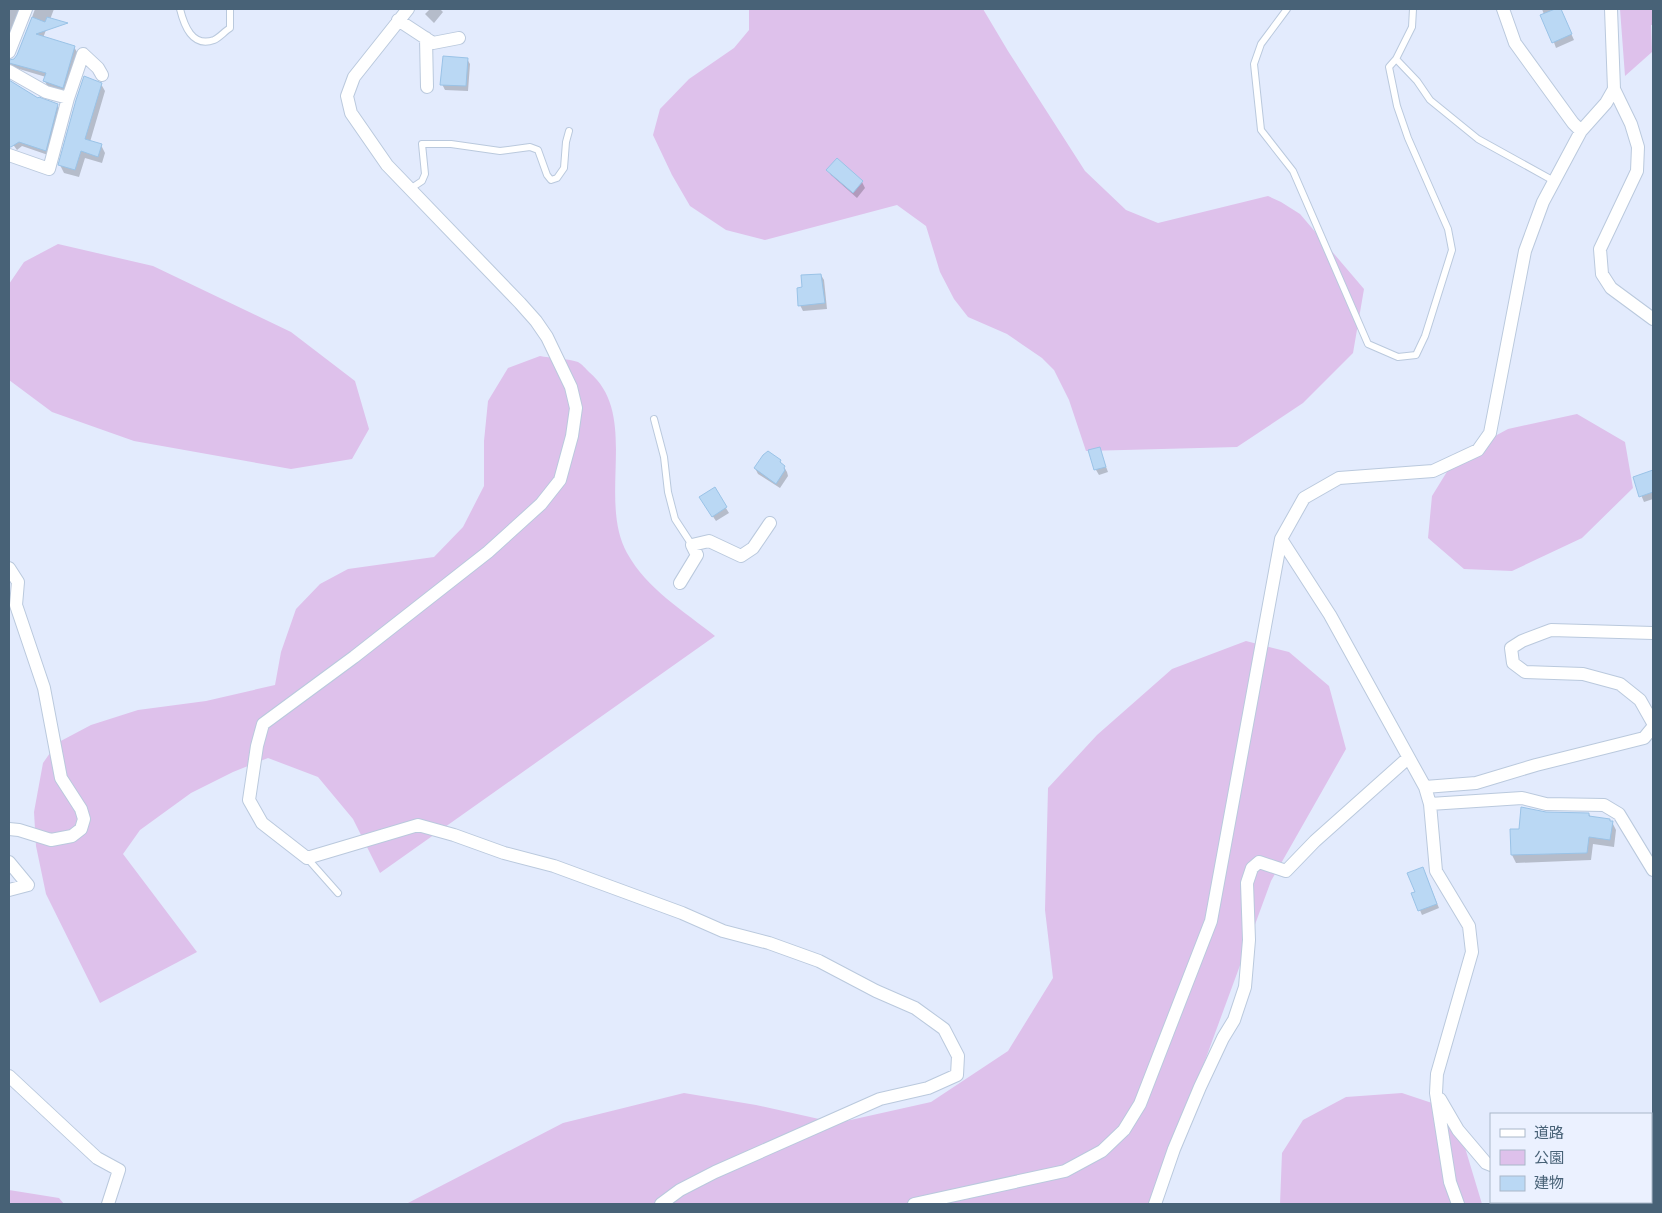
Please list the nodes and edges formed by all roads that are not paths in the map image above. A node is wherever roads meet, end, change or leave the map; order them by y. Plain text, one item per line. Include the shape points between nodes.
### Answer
1 (26, 9) edge
2 (180, 9) edge
3 (230, 9) edge
4 (408, 9) edge
5 (1287, 9) edge
6 (1413, 9) edge
7 (1503, 9) edge
8 (1611, 9) edge
9 (398, 20) junction
10 (426, 38) junction
11 (459, 38) dead end
12 (9, 52) edge
13 (1396, 59) junction
14 (9, 71) edge
15 (102, 75) dead end
16 (427, 87) dead end
17 (1614, 89) junction
18 (68, 98) junction
19 (569, 131) dead end
20 (1581, 131) junction
21 (9, 154) edge
22 (1554, 181) junction
23 (410, 189) junction
24 (1653, 319) edge
25 (654, 419) dead end
26 (770, 523) dead end
27 (1281, 539) junction
28 (692, 545) junction
29 (9, 568) edge
30 (680, 583) dead end
31 (1653, 633) edge
32 (1653, 723) edge
33 (1653, 727) edge
34 (1408, 758) junction
35 (1425, 787) junction
36 (1430, 804) junction
37 (9, 829) edge
38 (307, 858) junction
39 (9, 862) edge
40 (1653, 870) edge
41 (9, 890) edge
42 (338, 893) dead end
43 (9, 1076) edge
44 (1436, 1093) junction
45 (1490, 1165) edge
46 (108, 1204) edge
47 (661, 1204) edge
48 (914, 1204) edge
49 (1155, 1204) edge
50 (1458, 1204) edge

1 - 12 street
2 - 3 lane via 190,34 199,40 213,40 230,28
4 - 9 street
5 - 13 lane via 1261,44 1254,64 1261,130 1293,171 1368,344 1398,356 1416,355 1452,250 1448,229 1397,106 1390,67
6 - 13 lane via 1412,27
7 - 20 street via 1515,44
8 - 17 street
9 - 10 street
9 - 23 street via 354,77 347,96 351,113 387,165
10 - 11 street via 433,43
10 - 16 street
13 - 22 lane via 1430,100 1478,139
14 - 18 street via 46,92
15 - 18 street via 83,54
17 - 20 street
17 - 24 street via 1636,136 1637,171 1600,249 1602,274 1611,288
18 - 21 street via 49,169
19 - 23 lane via 564,168 557,178 551,180 547,175 538,150 500,151 451,144 422,144 425,174 422,181
20 - 22 street
22 - 27 street via 1525,251 1490,433 1478,450 1433,471 1339,478 1304,498
23 - 38 street via 520,303 546,337 570,387 576,408 572,436 560,480 541,504 481,558 354,658 263,724 249,800 262,822
25 - 28 lane via 675,520
26 - 28 street via 753,548 741,556 710,541
27 - 34 street via 1330,615
27 - 48 street via 1211,921 1140,1104 1124,1130 1102,1151 1065,1170
28 - 30 street via 698,555
29 - 37 street via 18,582 16,605 44,688 60,778 84,819 81,829 72,836 51,840
31 - 32 street via 1551,630 1511,648 1513,663 1525,672 1583,674 1620,684 1640,700
33 - 35 street via 1644,738 1476,784
34 - 35 street
34 - 49 street via 1286,871 1259,862 1252,868 1247,883 1249,940 1245,987 1234,1020 1222,1038 1174,1149
35 - 36 street
36 - 40 street via 1522,798 1546,804 1604,805 1619,814
36 - 44 street via 1436,871 1469,926 1472,952 1437,1074
38 - 42 lane
38 - 47 street via 418,825 554,866 723,931 770,943 819,961 915,1008 944,1029 958,1056 957,1075 928,1088 880,1099 715,1172
39 - 41 street via 28,885
43 - 46 street via 97,1158 119,1170
44 - 45 street via 1458,1130
44 - 50 street via 1450,1182

